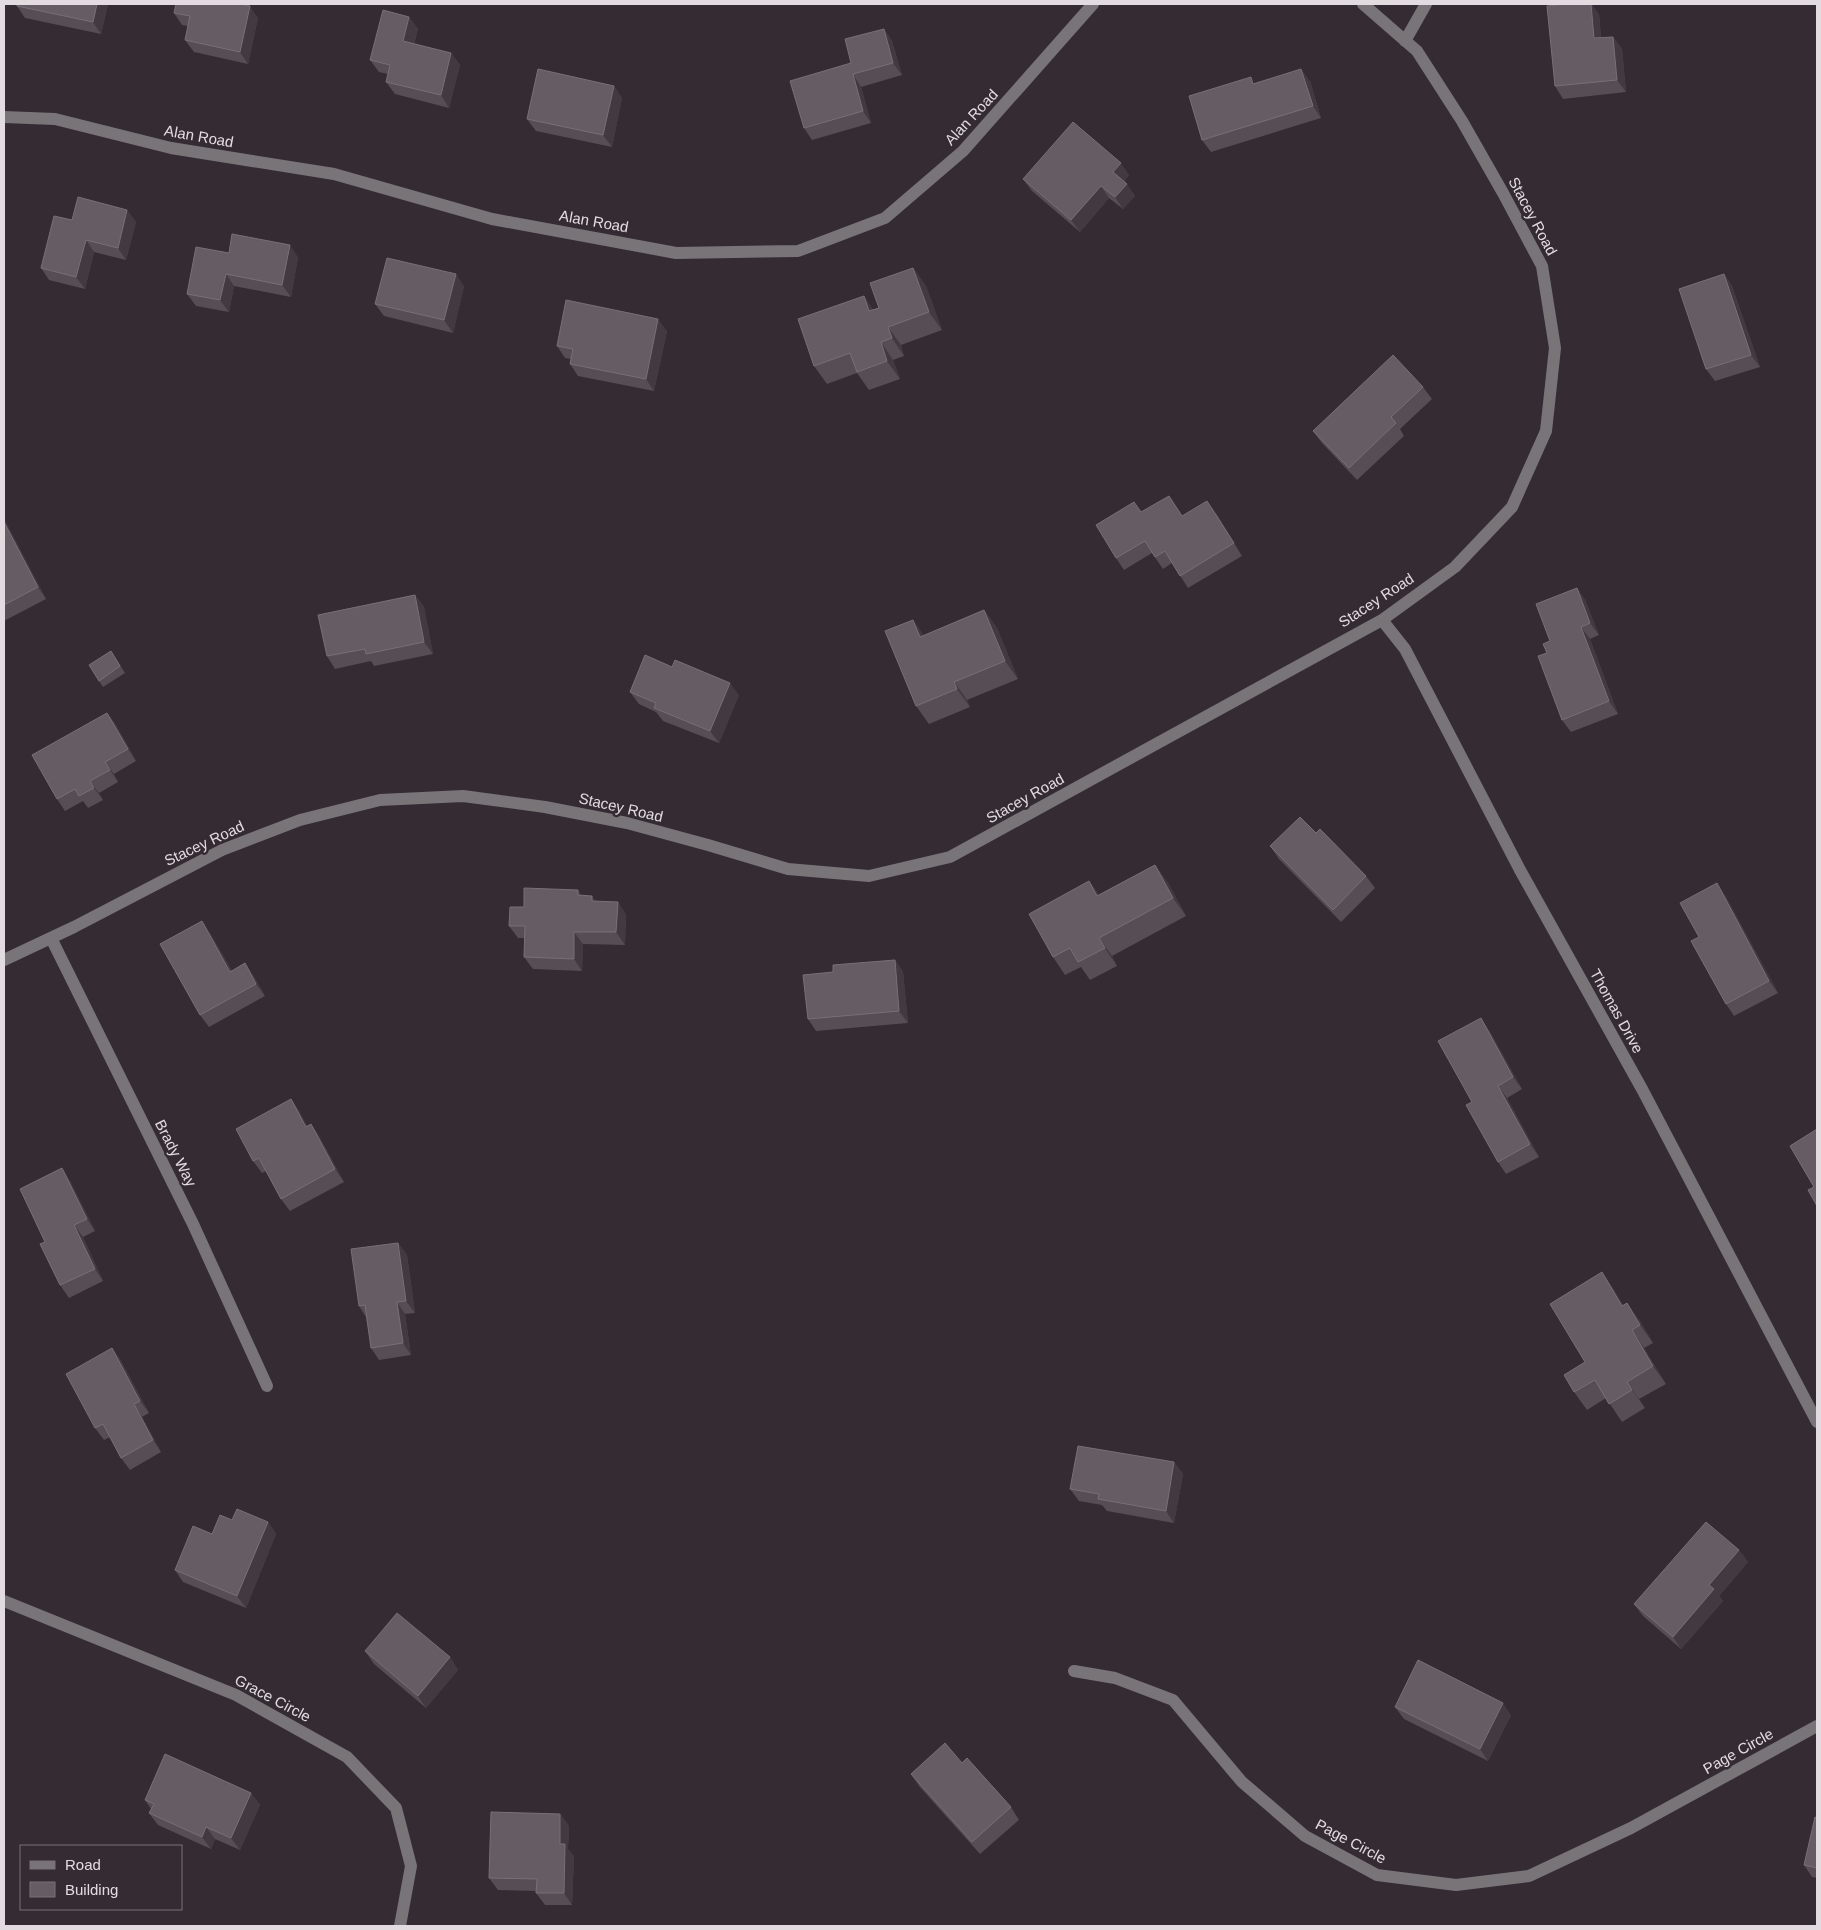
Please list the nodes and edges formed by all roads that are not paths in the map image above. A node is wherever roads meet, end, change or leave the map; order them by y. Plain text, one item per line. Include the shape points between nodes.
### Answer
1 (1093, 4) edge
2 (1363, 4) edge
3 (1426, 4) edge
4 (1405, 41) junction
5 (4, 117) edge
6 (1382, 620) junction
7 (50, 938) junction
8 (4, 960) edge
9 (266, 1386) dead end
10 (1817, 1422) edge
11 (4, 1601) edge
12 (1074, 1671) dead end
13 (1817, 1726) edge
14 (400, 1926) edge

1 - 5 street, Alan Road via 964,151 885,218 798,251 676,253 492,219 334,174 171,148 55,119
2 - 4 street, Stacey Road
3 - 4 street
4 - 6 street, Stacey Road via 1417,51 1462,121 1542,266 1556,348 1546,431 1512,507 1455,567
6 - 7 street, Stacey Road via 950,857 869,876 788,869 627,823 546,806 463,796 380,800 300,820 222,850
6 - 10 street, Thomas Drive via 1405,648 1520,870 1646,1097
7 - 8 street, Stacey Road
7 - 9 street, Brady Way via 194,1224
11 - 14 street, Grace Circle via 236,1696 346,1757 396,1808 411,1866
12 - 13 street, Page Circle via 1115,1678 1173,1700 1242,1782 1305,1836 1377,1875 1456,1885 1529,1876 1631,1828

